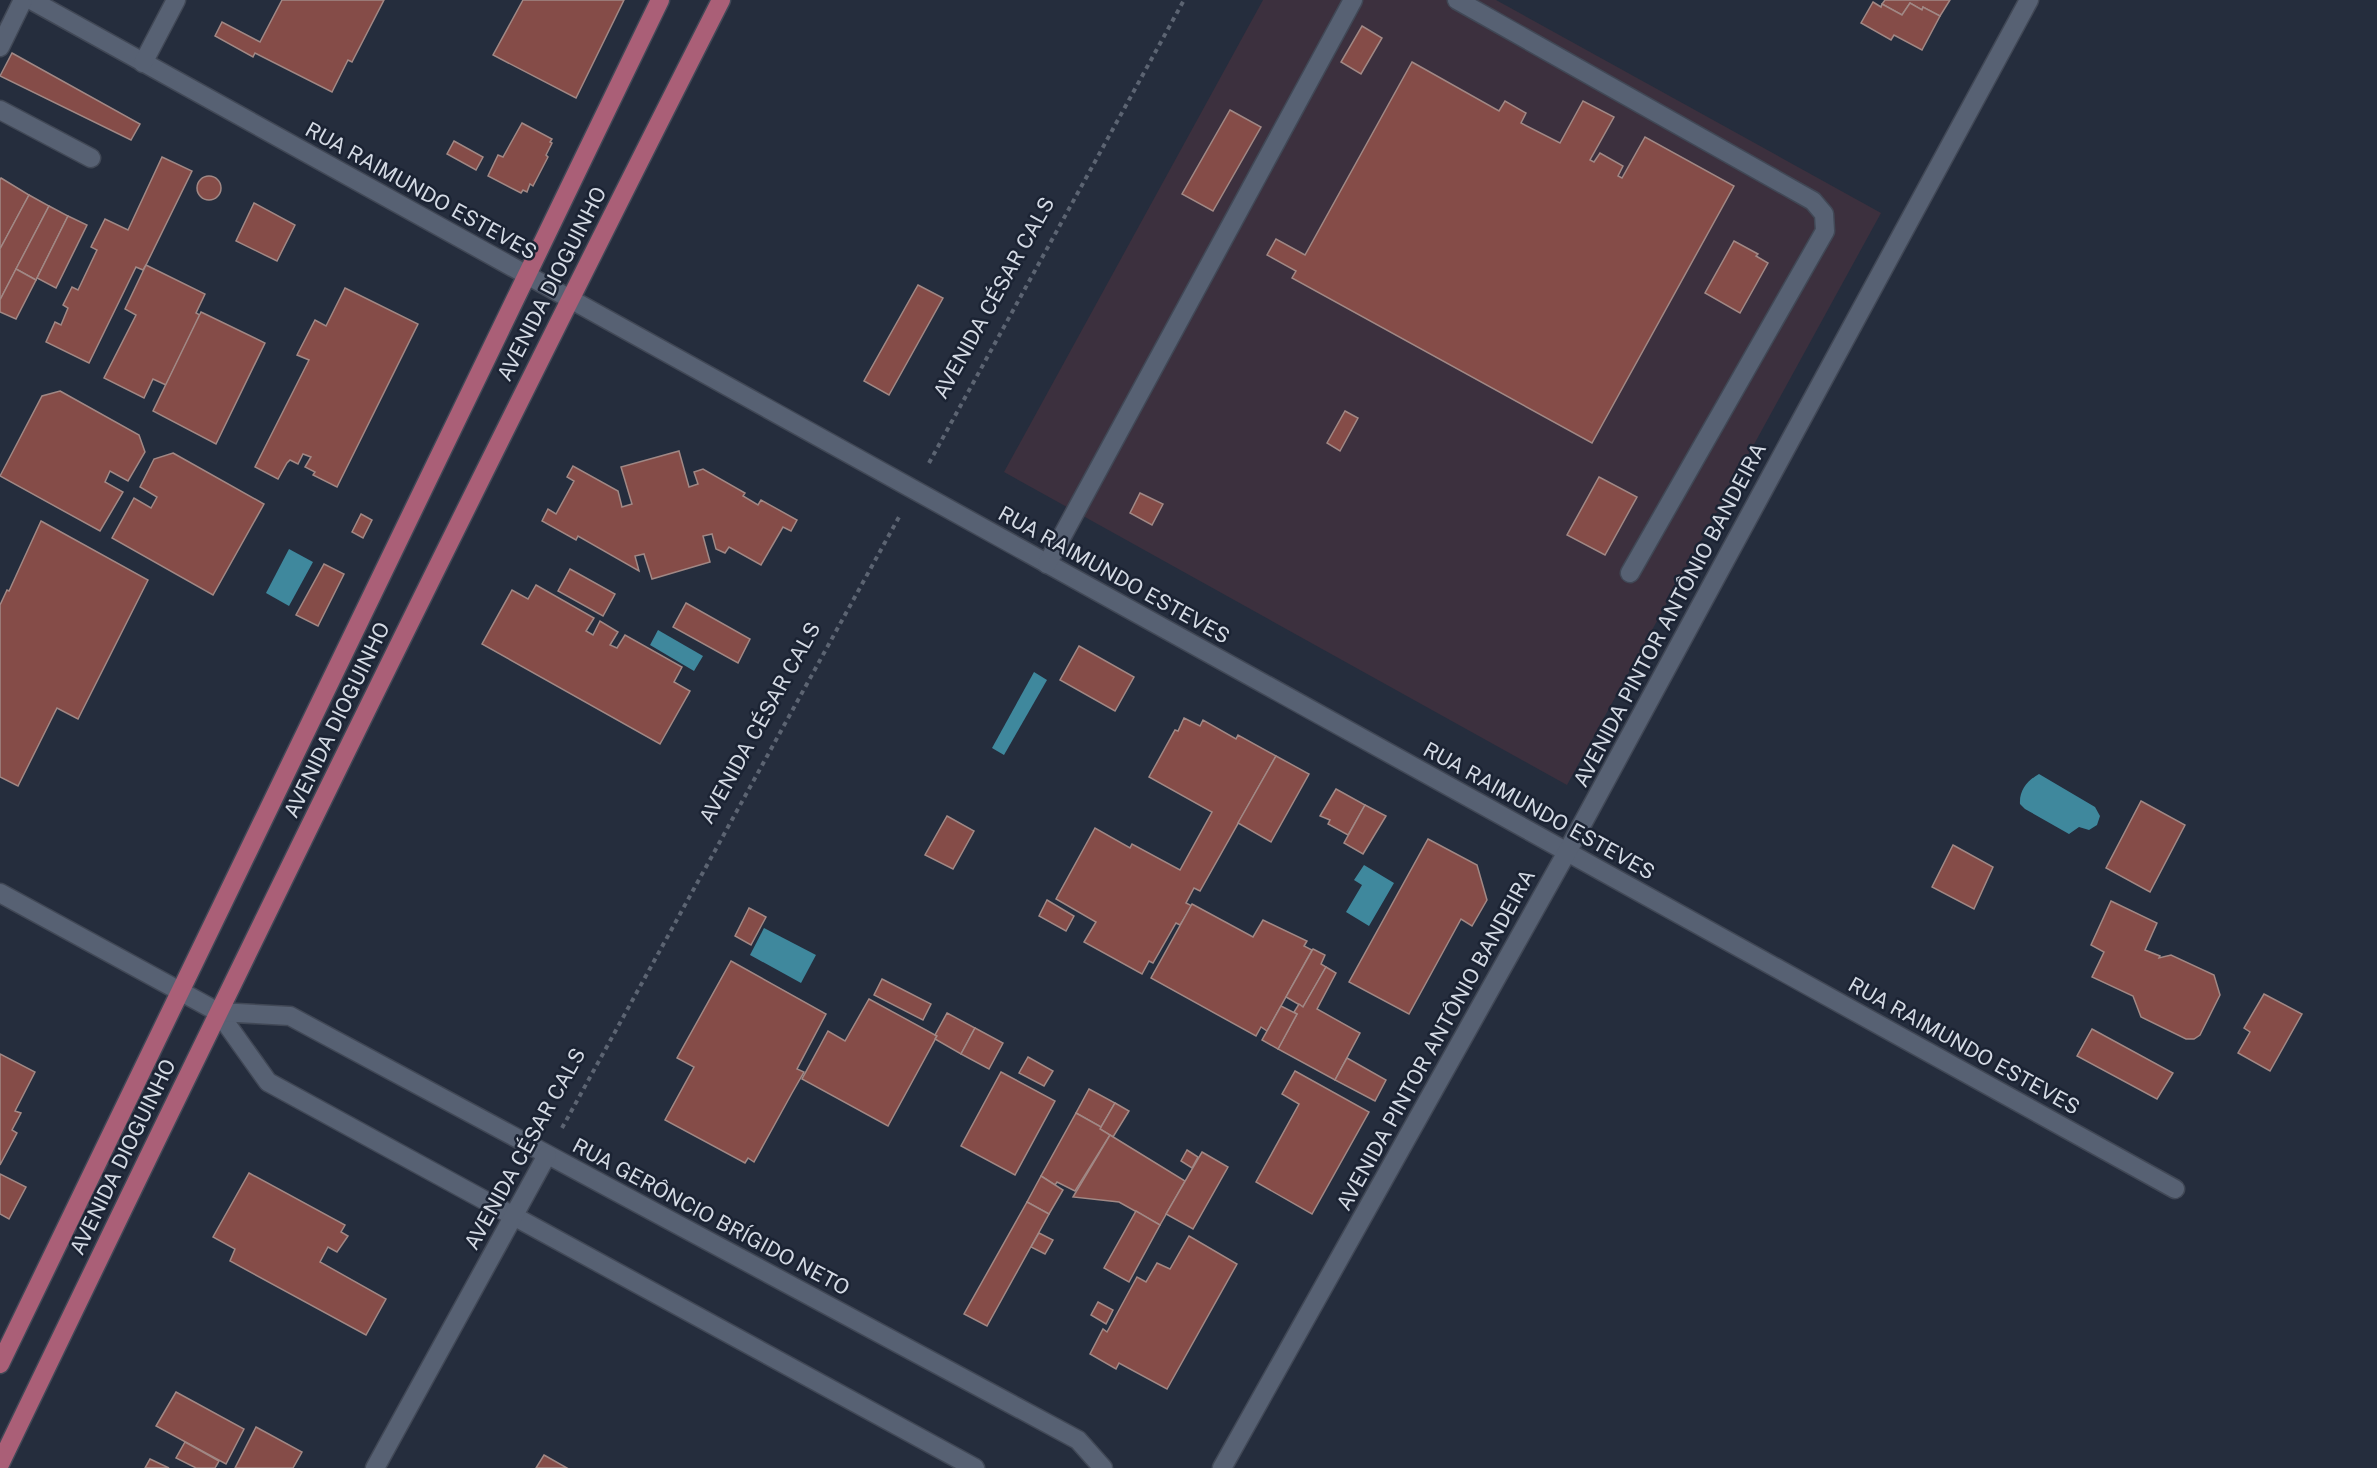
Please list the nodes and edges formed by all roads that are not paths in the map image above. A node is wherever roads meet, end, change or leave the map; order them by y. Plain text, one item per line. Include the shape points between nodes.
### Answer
1 (22, 0) edge
2 (31, 0) edge
3 (176, 0) edge
4 (660, 0) edge
5 (721, 0) edge
6 (1353, 0) edge
7 (1457, 0) edge
8 (2029, 0) edge
9 (0, 47) edge
10 (143, 63) junction
11 (0, 110) edge
12 (91, 158) dead end
13 (526, 275) junction
14 (569, 299) junction
15 (1047, 564) junction
16 (1630, 573) dead end
17 (1567, 852) junction
18 (0, 893) edge
19 (181, 992) junction
20 (218, 1012) junction
21 (547, 1155) junction
22 (2175, 1189) dead end
23 (513, 1216) junction
24 (0, 1364) edge
25 (0, 1464) edge
26 (375, 1468) edge
27 (975, 1468) edge
28 (1103, 1468) edge
29 (1222, 1468) edge

1 - 9 street
2 - 10 street, RUA RAIMUNDO ESTEVES
3 - 10 street
4 - 13 main road, AVENIDA DIOGUINHO
5 - 14 main road, AVENIDA DIOGUINHO
6 - 15 street
7 - 16 street via 1813,201 1824,214 1825,231
8 - 17 street, AVENIDA PINTOR ANTÔNIO BANDEIRA
10 - 13 street, RUA RAIMUNDO ESTEVES
11 - 12 street
13 - 14 street, RUA RAIMUNDO ESTEVES
13 - 19 main road, AVENIDA DIOGUINHO
14 - 15 street, RUA RAIMUNDO ESTEVES
14 - 20 main road, AVENIDA DIOGUINHO
15 - 17 street, RUA RAIMUNDO ESTEVES
17 - 22 street, RUA RAIMUNDO ESTEVES
17 - 29 street, AVENIDA PINTOR ANTÔNIO BANDEIRA
18 - 19 street, RUA GERÔNCIO BRÍGIDO NETO
19 - 20 street, RUA GERÔNCIO BRÍGIDO NETO
19 - 24 main road, AVENIDA DIOGUINHO
20 - 21 street, RUA GERÔNCIO BRÍGIDO NETO via 290,1016
20 - 23 street, RUA GERÔNCIO BRÍGIDO NETO via 268,1082
20 - 25 main road, AVENIDA DIOGUINHO
21 - 23 street, AVENIDA CÉSAR CALS
21 - 28 street, RUA GERÔNCIO BRÍGIDO NETO via 1078,1440
23 - 26 street, AVENIDA CÉSAR CALS
23 - 27 street, RUA GERÔNCIO BRÍGIDO NETO

